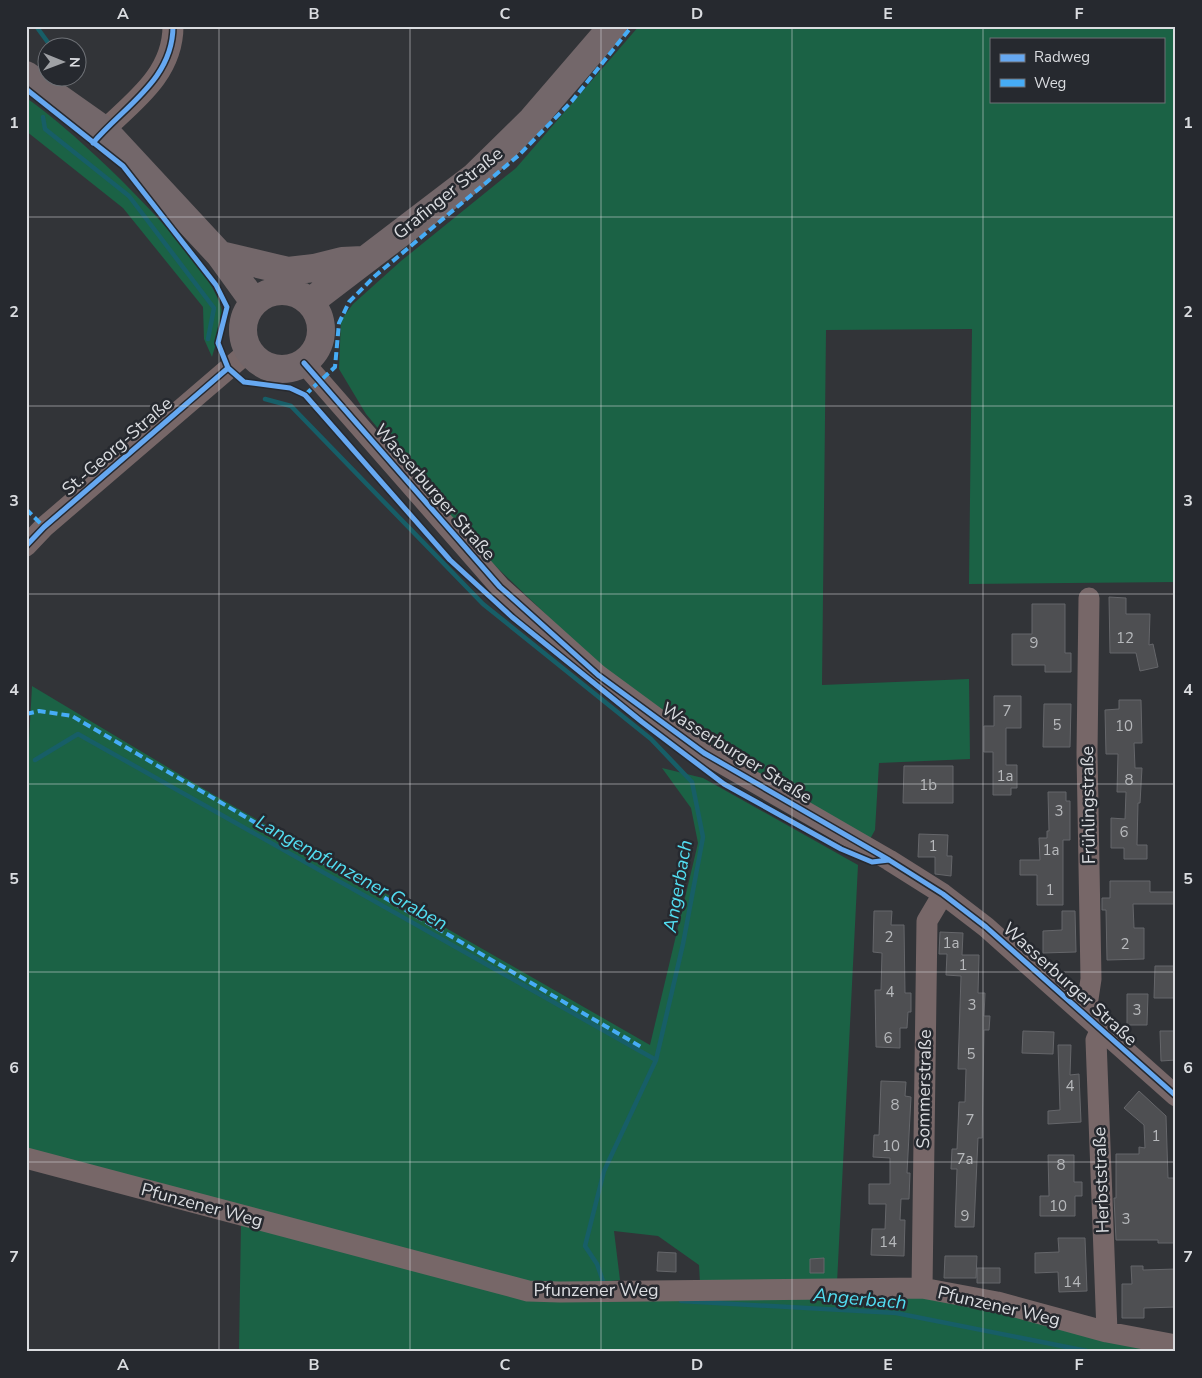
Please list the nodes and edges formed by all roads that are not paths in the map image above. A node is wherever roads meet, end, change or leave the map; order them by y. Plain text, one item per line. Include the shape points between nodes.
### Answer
1 (173, 26) edge
2 (613, 26) edge
3 (26, 74) edge
4 (104, 130) junction
5 (220, 255) junction
6 (365, 260) junction
7 (254, 302) junction
8 (310, 302) junction
9 (248, 351) junction
10 (304, 363) junction
11 (26, 546) edge
12 (1088, 598) dead end
13 (943, 894) junction
14 (1082, 1010) junction
15 (1101, 1029) junction
16 (1176, 1096) edge
17 (26, 1158) edge
18 (922, 1288) junction
19 (1107, 1332) junction
20 (1176, 1345) edge

1 - 4 street via 173,43 152,85
2 - 6 main road, Grafinger Straße via 532,120 474,177
3 - 4 main road
4 - 5 main road
5 - 6 main road via 288,271
5 - 7 main road
6 - 8 main road, Grafinger Straße
7 - 8 main road via 276,291 288,291
7 - 9 main road via 243,326
8 - 10 main road via 317,312 322,334 319,346
9 - 10 main road via 257,361 280,370 293,369
9 - 11 street, St.-Georg-Straße
10 - 13 street, Wasserburger Straße via 500,588 598,675 704,753
12 - 14 street, Frühlingstraße via 1091,979 1088,999
13 - 14 street, Wasserburger Straße via 986,926
13 - 18 street, Sommerstraße via 927,921
14 - 15 street, Wasserburger Straße
15 - 16 street, Wasserburger Straße
15 - 19 street, Herbststraße via 1096,1040
17 - 18 street, Pfunzener Weg via 528,1290
18 - 19 street, Pfunzener Weg via 997,1302
19 - 20 street, Pfunzener Weg

